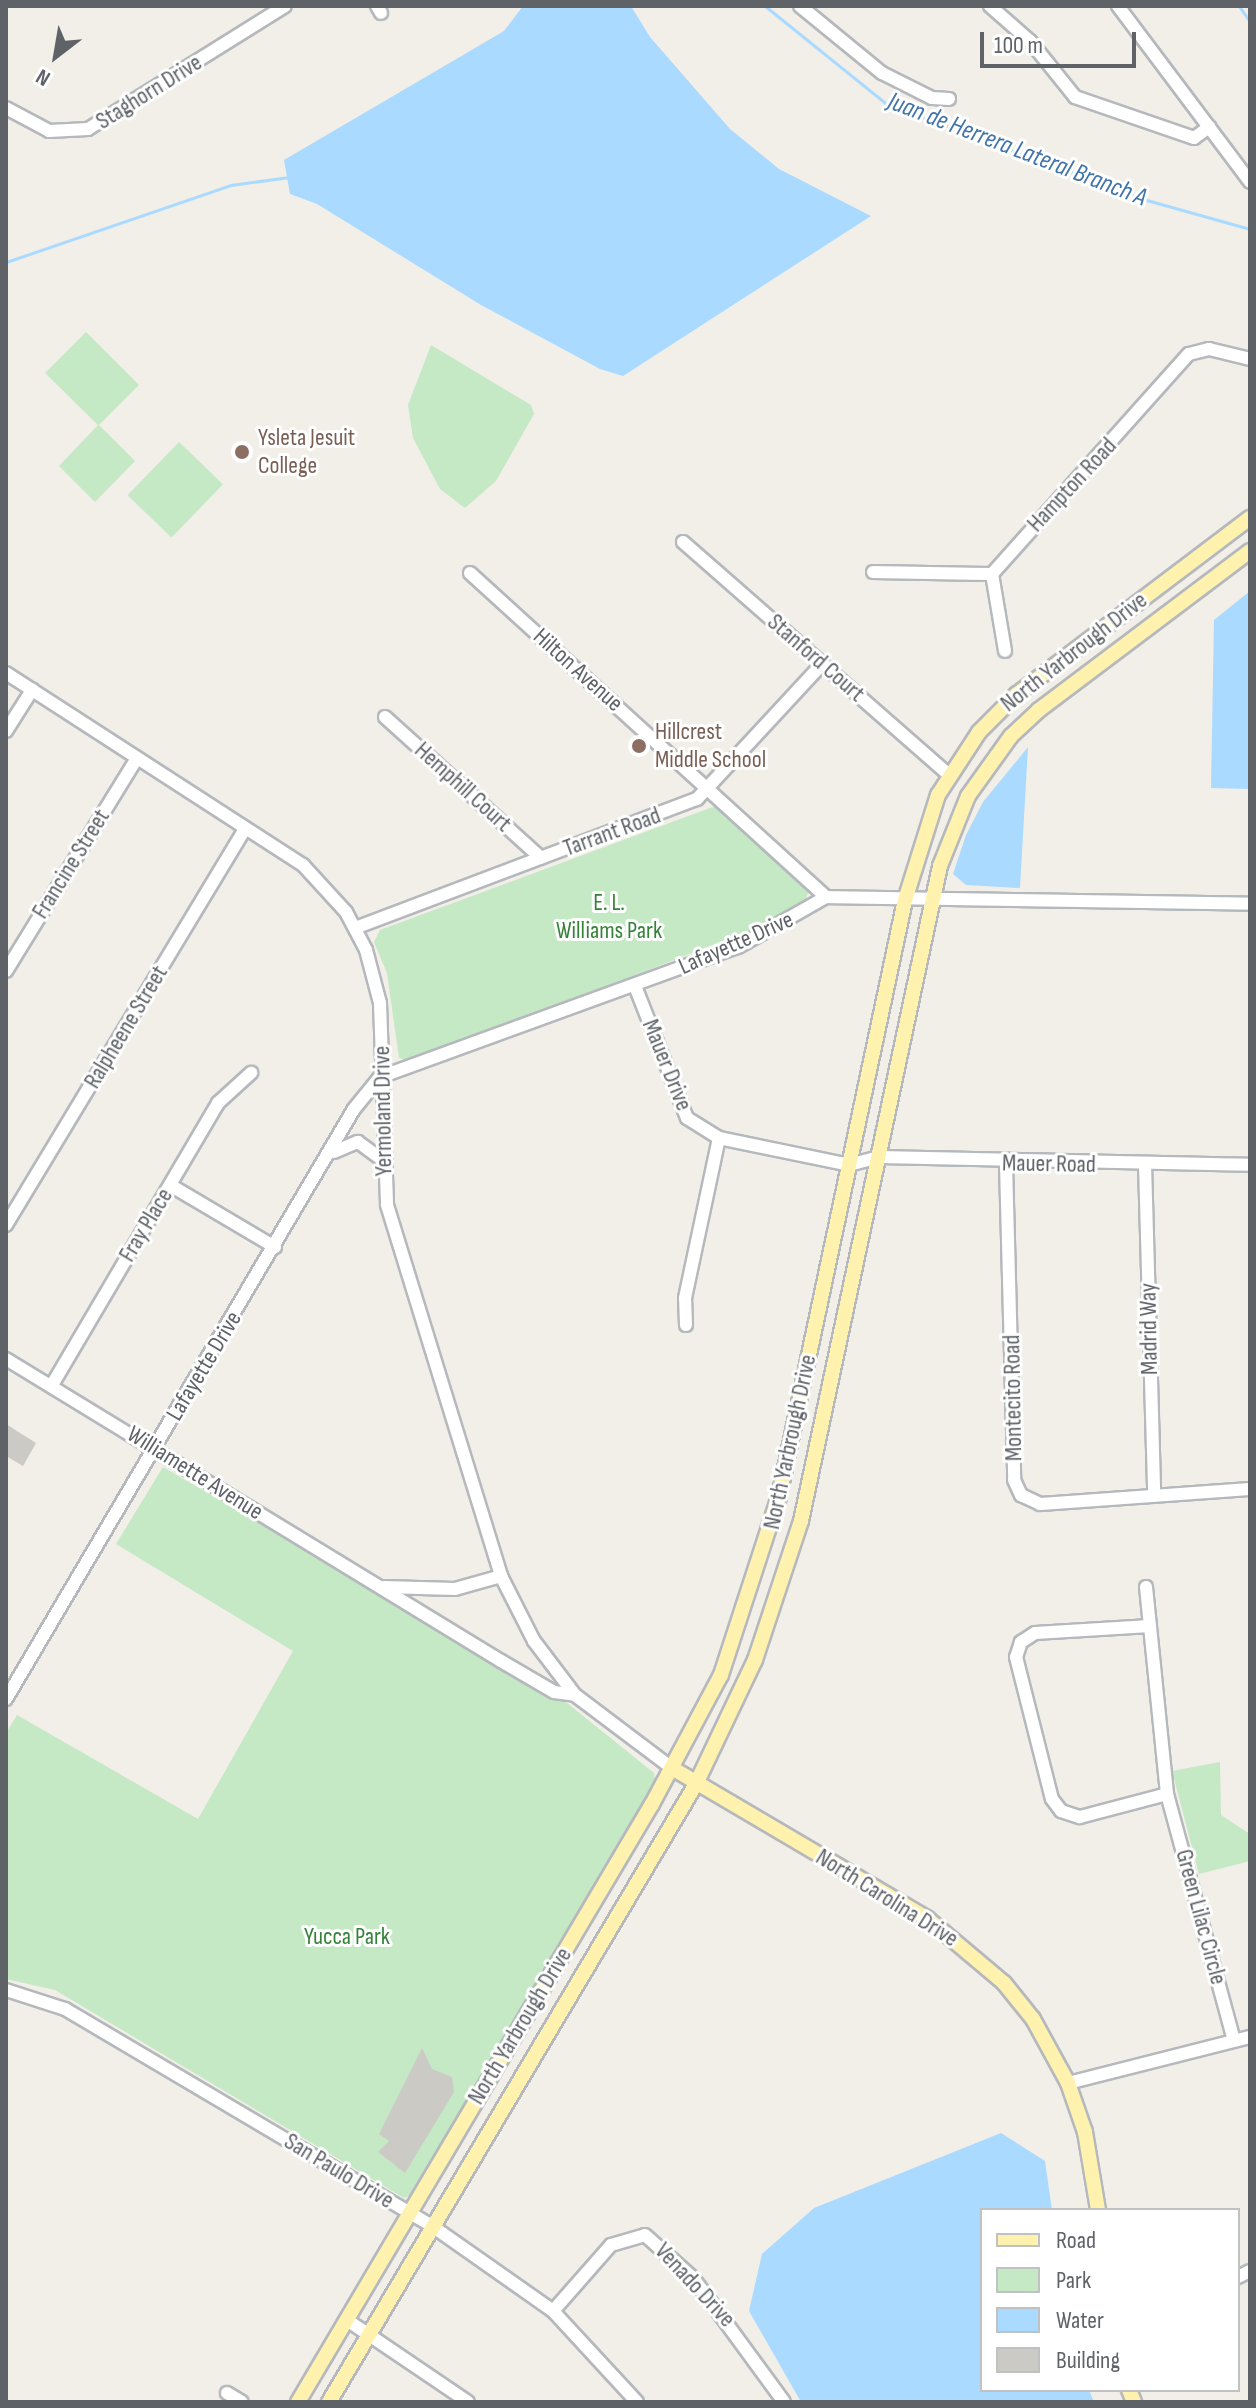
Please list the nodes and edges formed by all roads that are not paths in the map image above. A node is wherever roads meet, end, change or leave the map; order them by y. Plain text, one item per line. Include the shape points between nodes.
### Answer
1 (285, 6) edge
2 (800, 6) edge
3 (990, 6) edge
4 (1118, 6) edge
5 (949, 99) dead end
6 (6, 108) edge
7 (1209, 127) junction
8 (1250, 182) edge
9 (1250, 359) edge
10 (1250, 518) edge
11 (683, 542) dead end
12 (1250, 551) edge
13 (873, 572) dead end
14 (470, 573) dead end
15 (992, 574) junction
16 (1005, 651) dead end
17 (822, 664) junction
18 (6, 673) edge
19 (32, 690) junction
20 (385, 717) dead end
21 (6, 731) edge
22 (137, 758) junction
23 (949, 775) junction
24 (711, 789) junction
25 (245, 829) junction
26 (541, 858) junction
27 (826, 897) junction
28 (905, 900) junction
29 (932, 900) junction
30 (1250, 904) edge
31 (355, 928) junction
32 (6, 971) edge
33 (635, 986) junction
34 (251, 1073) dead end
35 (380, 1077) junction
36 (719, 1138) junction
37 (328, 1157) junction
38 (879, 1157) junction
39 (381, 1159) junction
40 (1006, 1164) junction
41 (1145, 1164) junction
42 (849, 1165) junction
43 (1250, 1165) edge
44 (170, 1185) junction
45 (6, 1225) edge
46 (275, 1247) junction
47 (686, 1325) dead end
48 (6, 1359) edge
49 (52, 1385) junction
50 (156, 1447) junction
51 (1250, 1489) edge
52 (1154, 1494) junction
53 (501, 1576) junction
54 (384, 1587) junction
55 (1146, 1587) dead end
56 (747, 1608) junction
57 (772, 1616) junction
58 (1150, 1626) junction
59 (575, 1695) junction
60 (6, 1699) edge
61 (672, 1768) junction
62 (696, 1784) junction
63 (1167, 1794) junction
64 (6, 1990) edge
65 (1250, 2037) edge
66 (1234, 2040) junction
67 (1068, 2083) junction
68 (477, 2099) junction
69 (502, 2114) junction
70 (1098, 2208) edge
71 (409, 2212) junction
72 (435, 2228) junction
73 (553, 2311) junction
74 (347, 2320) junction
75 (371, 2334) junction
76 (227, 2393) dead end
77 (242, 2402) edge
78 (298, 2402) edge
79 (329, 2402) edge
80 (468, 2402) edge
81 (637, 2402) edge
82 (784, 2402) edge

1 - 6 street, Staghorn Drive via 88,129 49,131
2 - 5 street via 882,73 932,98
3 - 7 street via 1030,41 1075,97 1194,138
4 - 7 street
7 - 8 street
9 - 15 street, Hampton Road via 1209,349 1189,354
10 - 23 main road, North Yarbrough Drive via 1017,694
11 - 17 street, Stanford Court
12 - 29 main road, North Yarbrough Drive via 1011,736 963,807
13 - 15 street
14 - 24 street, Hilton Avenue
15 - 16 street
17 - 23 street, Stanford Court
17 - 24 street, Tarrant Road
18 - 19 street, Yermoland Drive
19 - 21 street
19 - 22 street, Yermoland Drive
20 - 26 street, Hemphill Court
22 - 25 street, Yermoland Drive
22 - 32 street, Francine Street
23 - 28 main road, North Yarbrough Drive via 919,841
24 - 26 street, Tarrant Road
24 - 27 street, Hilton Avenue
25 - 31 street, Yermoland Drive via 303,865
25 - 45 street, Ralpheene Street
26 - 31 street, Tarrant Road
27 - 28 street
27 - 33 street, Lafayette Drive via 780,928
28 - 29 street
28 - 42 main road, North Yarbrough Drive
29 - 30 street
29 - 38 main road, North Yarbrough Drive
31 - 35 street, Yermoland Drive via 378,986
33 - 35 street, Lafayette Drive
33 - 36 street, Mauer Drive via 687,1118
34 - 44 street, Fray Place via 218,1103
35 - 37 street, Lafayette Drive via 366,1089
35 - 39 street, Yermoland Drive
36 - 42 street, Mauer Drive
36 - 47 street via 685,1298
37 - 39 street via 353,1142
37 - 46 street, Lafayette Drive
38 - 40 street, Mauer Road
38 - 42 street, Mauer Road
38 - 57 main road, North Yarbrough Drive via 801,1521
39 - 53 street, Yermoland Drive via 396,1244
40 - 41 street, Mauer Road
40 - 52 street, Montecito Road via 1016,1488 1040,1504
41 - 43 street, Mauer Road
41 - 52 street, Madrid Way
42 - 56 main road, North Yarbrough Drive via 779,1497
44 - 46 street
44 - 49 street, Fray Place
46 - 50 street, Lafayette Drive
48 - 49 street, Williamette Avenue
49 - 50 street, Williamette Avenue
50 - 54 street, Williamette Avenue
50 - 60 street, Lafayette Drive
51 - 52 street, Montecito Road
53 - 54 street, Williamette Avenue via 446,1590
53 - 59 street, Yermoland Drive via 534,1641
54 - 59 street, Williamette Avenue via 554,1692
55 - 58 street, Green Lilac Circle
56 - 57 main road
56 - 61 main road, North Yarbrough Drive via 711,1698
57 - 62 main road, North Yarbrough Drive
58 - 63 street, Green Lilac Circle
58 - 63 street via 1035,1633 1021,1642 1016,1657 1052,1799 1061,1811 1080,1817
59 - 61 street, Williamette Avenue
61 - 62 main road, North Carolina Drive
61 - 68 main road, North Yarbrough Drive
62 - 67 main road, North Carolina Drive via 950,1935 1033,2019
62 - 69 main road, North Yarbrough Drive
63 - 66 street, Green Lilac Circle
64 - 71 street, San Paulo Drive via 65,2009
65 - 66 street
66 - 67 street
67 - 70 main road, North Carolina Drive via 1085,2132
68 - 69 main road
68 - 71 main road, North Yarbrough Drive
69 - 72 main road, North Yarbrough Drive
71 - 72 street, San Paulo Drive
71 - 74 main road, North Yarbrough Drive
72 - 73 street, San Paulo Drive
72 - 75 main road, North Yarbrough Drive
73 - 81 street, San Paulo Drive
73 - 82 street, Venado Drive via 617,2240 645,2235 662,2244 711,2299
74 - 75 street
74 - 78 main road, North Yarbrough Drive
75 - 79 main road, North Yarbrough Drive
75 - 80 street
76 - 77 street

